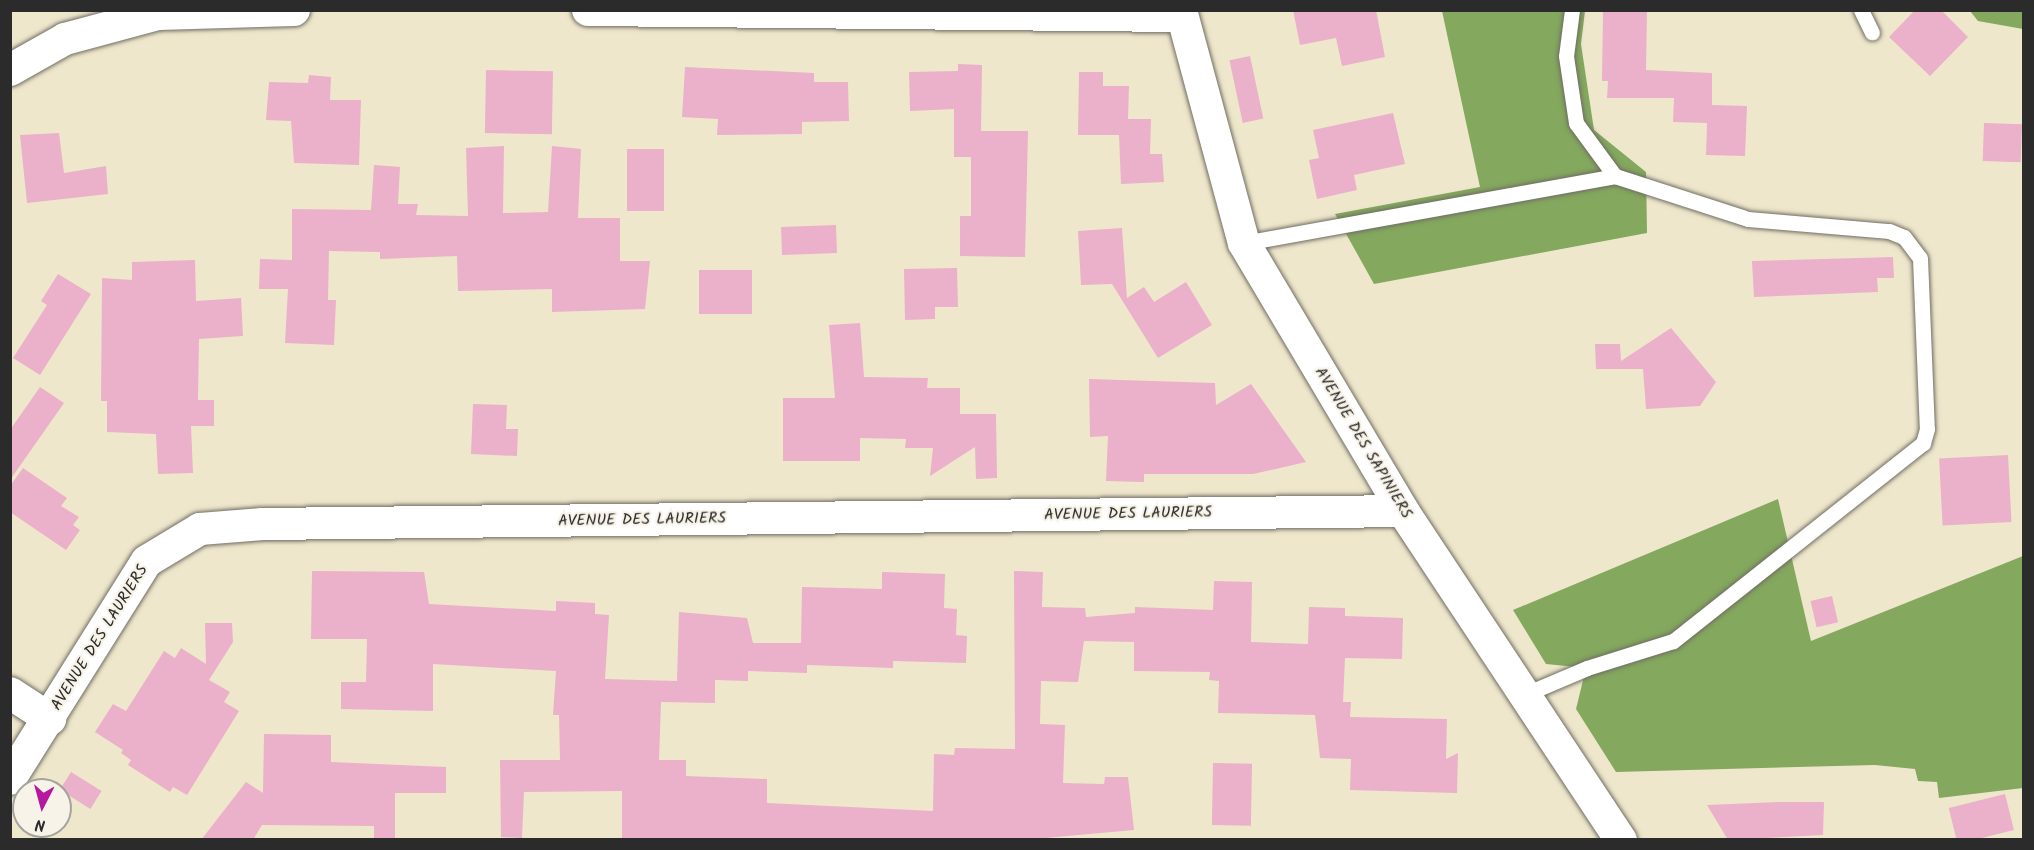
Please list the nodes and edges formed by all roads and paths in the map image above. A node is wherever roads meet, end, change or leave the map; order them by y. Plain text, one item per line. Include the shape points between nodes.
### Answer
1 (294, 10) edge
2 (588, 10) edge
3 (1572, 10) edge
4 (1861, 10) edge
5 (1182, 13) edge
6 (1872, 33) dead end
7 (10, 70) edge
8 (1615, 176) junction
9 (1244, 243) junction
10 (1403, 512) junction
11 (10, 693) edge
12 (1528, 693) junction
13 (50, 719) junction
14 (10, 778) edge
15 (1621, 840) edge

1 - 7 street via 158,14 64,39
2 - 5 street
3 - 8 lane via 1566,56 1576,123
4 - 6 lane
5 - 9 street, AVENUE DES SAPINIERS
8 - 9 lane
8 - 12 lane via 1748,219 1904,237 1920,258 1923,274 1927,429 1910,457 1673,641
9 - 10 street, AVENUE DES SAPINIERS
10 - 12 street, AVENUE DES SAPINIERS
10 - 13 street, AVENUE DES LAURIERS via 263,524 200,530 147,561
11 - 13 street
12 - 15 street, AVENUE DES SAPINIERS
13 - 14 street, AVENUE DES LAURIERS

